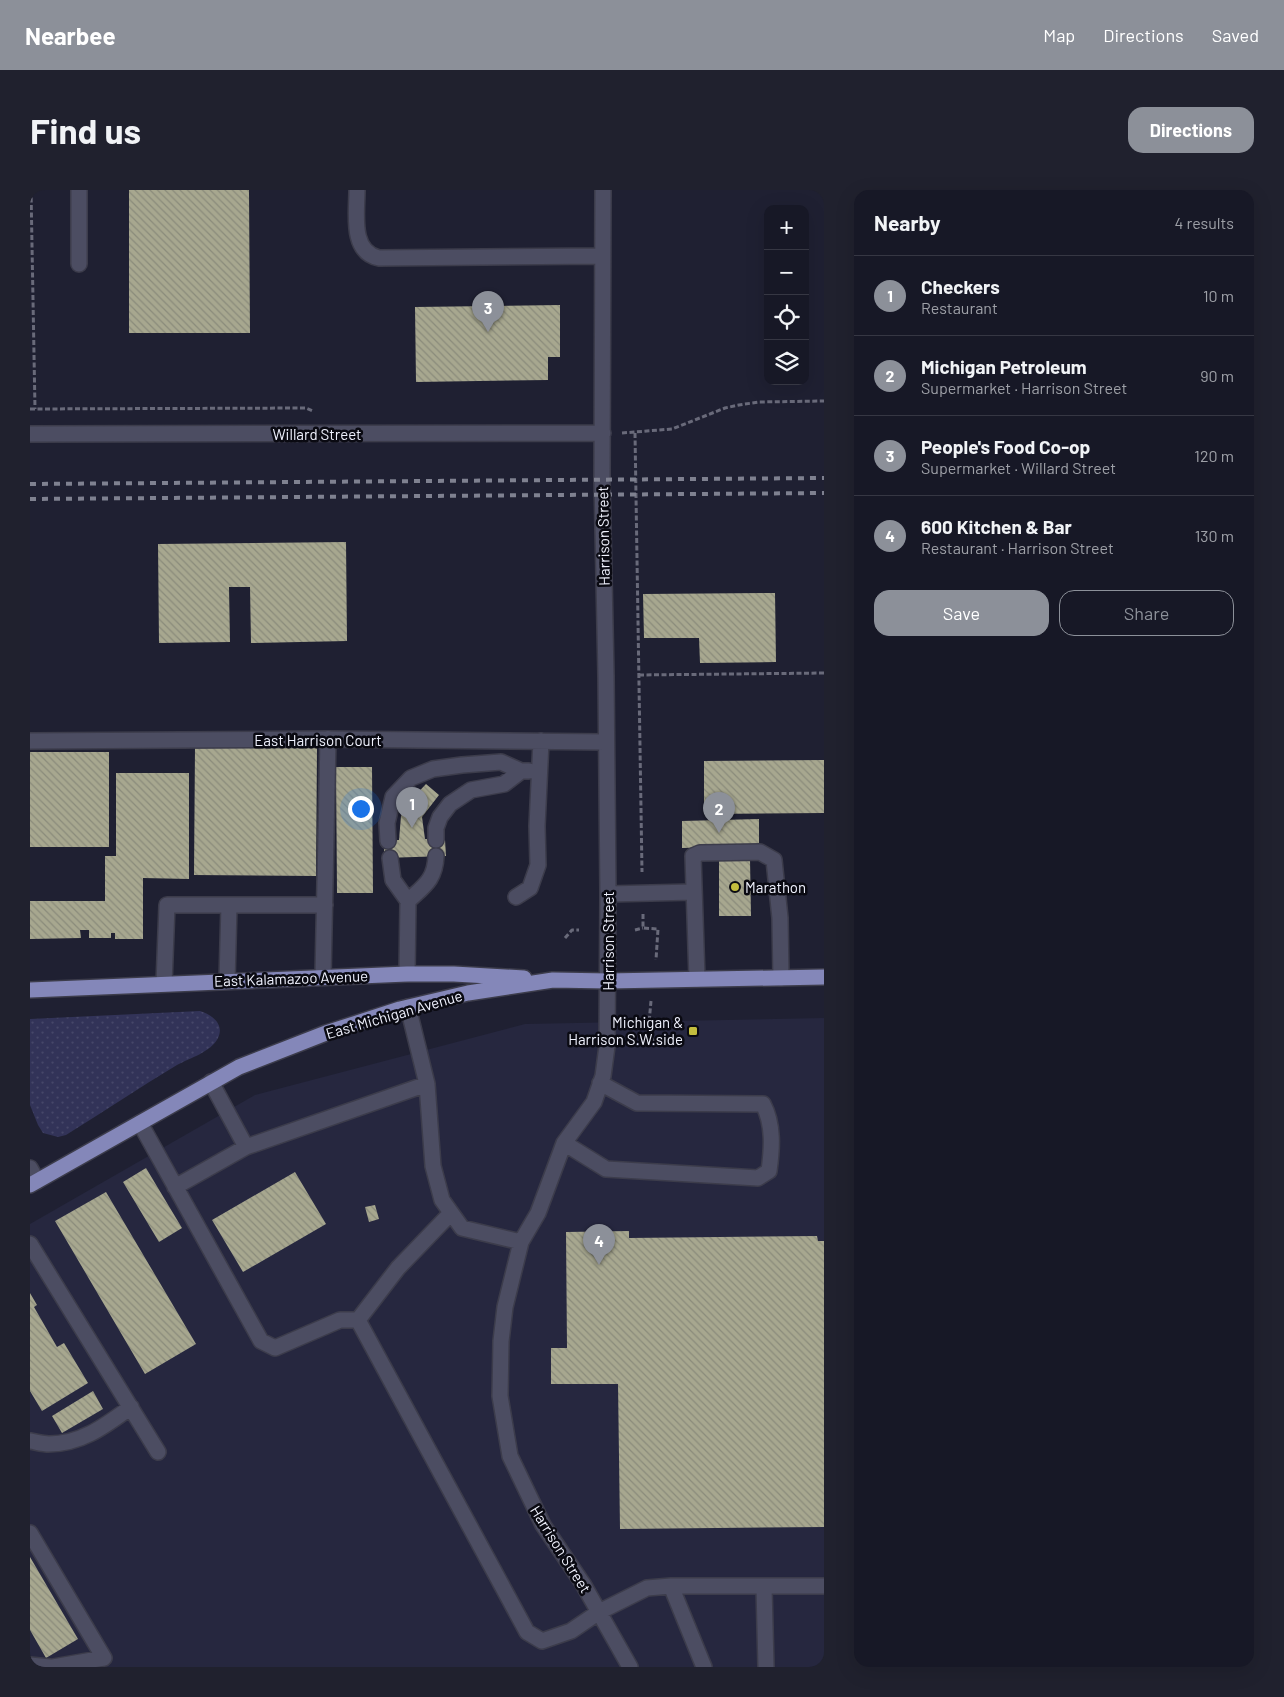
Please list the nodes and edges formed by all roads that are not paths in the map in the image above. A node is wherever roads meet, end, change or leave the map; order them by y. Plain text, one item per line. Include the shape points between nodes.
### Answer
1 (79, 190) edge
2 (357, 190) edge
3 (603, 190) edge
4 (602, 256) junction
5 (79, 264) dead end
6 (603, 433) junction
7 (30, 434) edge
8 (328, 739) junction
9 (30, 741) edge
10 (541, 741) junction
11 (606, 742) junction
12 (520, 771) junction
13 (540, 771) junction
14 (388, 840) dead end
15 (436, 840) dead end
16 (436, 856) dead end
17 (390, 858) dead end
18 (694, 892) junction
19 (608, 894) junction
20 (516, 897) dead end
21 (408, 901) junction
22 (229, 905) junction
23 (324, 905) junction
24 (407, 974) junction
25 (323, 977) junction
26 (824, 977) edge
27 (781, 978) junction
28 (697, 979) junction
29 (553, 980) junction
30 (226, 981) junction
31 (608, 981) junction
32 (164, 984) junction
33 (30, 990) edge
34 (408, 1008) junction
35 (211, 1082) junction
36 (600, 1083) junction
37 (427, 1084) junction
38 (140, 1123) junction
39 (564, 1144) junction
40 (246, 1147) junction
41 (32, 1178) edge
42 (176, 1187) junction
43 (451, 1212) junction
44 (522, 1242) junction
45 (30, 1246) edge
46 (358, 1320) junction
47 (131, 1407) junction
48 (30, 1441) edge
49 (158, 1452) dead end
50 (30, 1533) edge
51 (671, 1586) junction
52 (824, 1586) edge
53 (764, 1587) junction
54 (599, 1612) junction
55 (30, 1664) edge
56 (51, 1667) edge
57 (630, 1667) edge
58 (704, 1667) edge
59 (766, 1667) edge

1 - 5 street
2 - 4 street via 357,235 371,256
3 - 4 street, Harrison Street
4 - 6 street, Harrison Street
6 - 7 street, Willard Street
6 - 11 street, Harrison Street
8 - 9 street, East Harrison Court
8 - 10 street, East Harrison Court
8 - 23 street
10 - 11 street, East Harrison Court
10 - 13 street
11 - 19 street, Harrison Street
12 - 13 street
12 - 14 street via 500,762 433,769 411,778 394,797 387,823
12 - 15 street via 504,784 471,790 450,804 440,817
13 - 20 street via 538,865 530,888
16 - 21 street via 432,878
17 - 21 street via 393,880
18 - 19 street
18 - 27 street via 693,856 700,853 760,852 774,860 780,918
18 - 28 street
19 - 31 street, Harrison Street
21 - 24 street
22 - 23 street
22 - 30 street
22 - 32 street via 167,905
23 - 25 street
24 - 25 main road, East Kalamazoo Avenue
24 - 29 main road, East Kalamazoo Avenue via 469,974
25 - 30 main road, East Kalamazoo Avenue
26 - 27 main road, East Michigan Avenue
27 - 28 main road, East Michigan Avenue
28 - 31 main road, East Michigan Avenue
29 - 31 main road, East Michigan Avenue
29 - 34 main road, East Michigan Avenue via 468,993
30 - 32 main road, East Kalamazoo Avenue
31 - 36 street, Harrison Street via 607,1046
32 - 33 main road, East Kalamazoo Avenue
34 - 35 main road, East Michigan Avenue via 317,1036 239,1067
34 - 37 street
35 - 38 main road, East Michigan Avenue
35 - 40 street
36 - 39 street, Harrison Street via 594,1102
36 - 39 street via 638,1103 763,1104 769,1115 772,1148 769,1171 758,1178 606,1169
37 - 40 street
37 - 43 street via 433,1166 442,1200
38 - 41 main road, East Michigan Avenue
38 - 42 street
39 - 44 street, Harrison Street via 538,1213
40 - 42 street
42 - 46 street via 261,1341 274,1348 340,1320
43 - 44 street via 462,1228
43 - 46 street via 398,1268
44 - 54 street, Harrison Street via 505,1307 502,1341 500,1396 510,1456 542,1525
45 - 47 street
46 - 54 street via 527,1632 542,1641 571,1631
47 - 48 street via 78,1440 49,1444
47 - 49 street
50 - 56 street via 104,1658
51 - 53 street
51 - 54 street via 647,1588
51 - 58 street
52 - 53 street
53 - 59 street
54 - 57 street, Harrison Street
55 - 56 street

